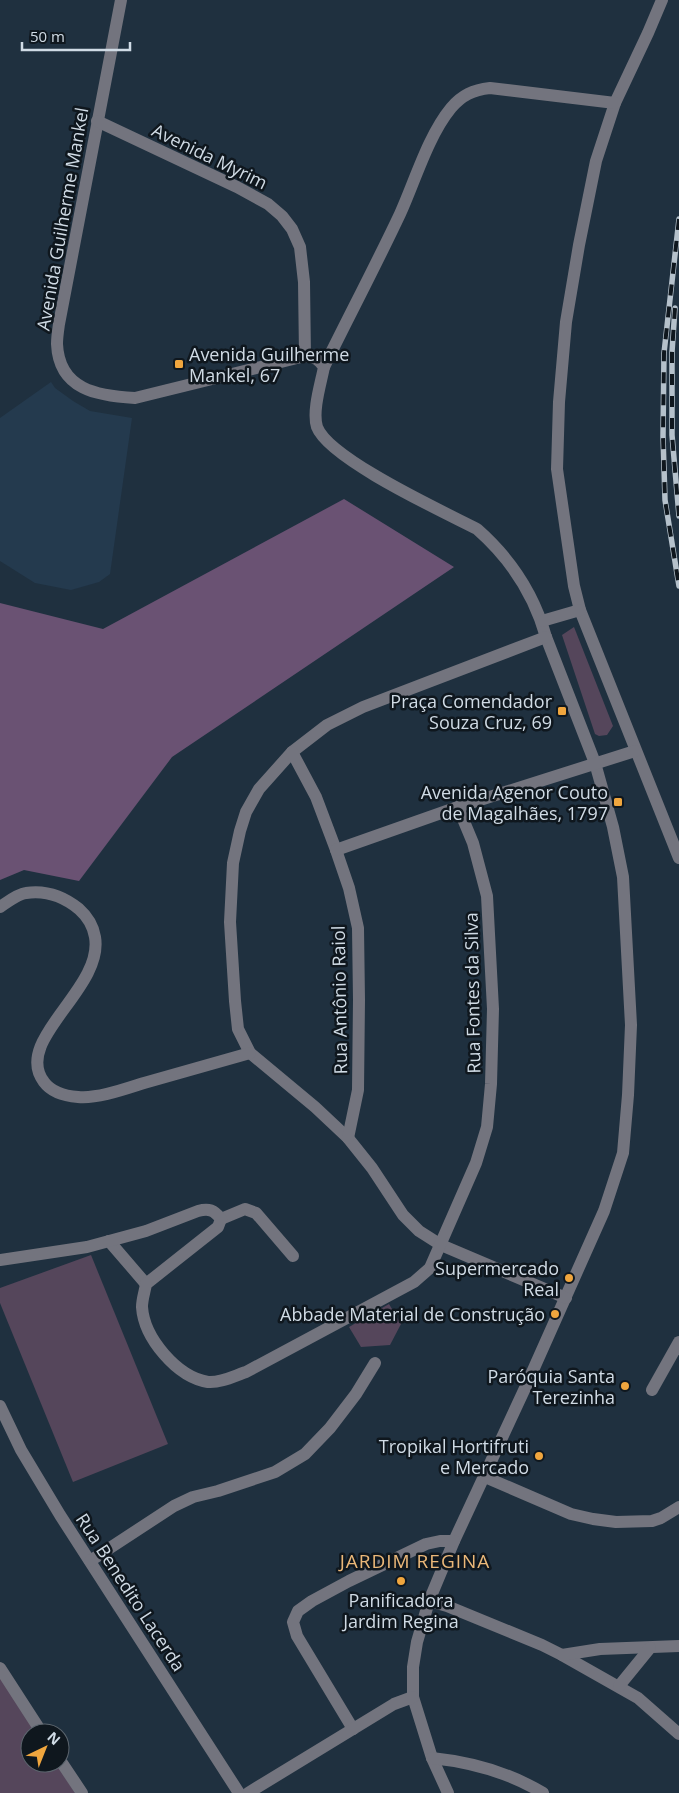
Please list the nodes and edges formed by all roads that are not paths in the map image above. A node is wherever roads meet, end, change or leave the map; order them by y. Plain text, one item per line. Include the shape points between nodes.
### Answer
1 (121, 0) edge
2 (662, 0) edge
3 (615, 103) junction
4 (97, 121) junction
5 (305, 356) junction
6 (324, 367) junction
7 (580, 610) junction
8 (542, 621) junction
9 (546, 637) junction
10 (635, 751) junction
11 (292, 752) junction
12 (595, 764) junction
13 (458, 807) junction
14 (336, 850) junction
15 (679, 858) edge
16 (0, 907) edge
17 (250, 1053) junction
18 (348, 1138) junction
19 (221, 1219) junction
20 (109, 1241) junction
21 (441, 1245) junction
22 (293, 1256) dead end
23 (0, 1260) edge
24 (146, 1284) junction
25 (566, 1298) junction
26 (679, 1342) edge
27 (375, 1363) dead end
28 (652, 1390) dead end
29 (0, 1406) edge
30 (485, 1476) junction
31 (679, 1507) edge
32 (454, 1541) junction
33 (90, 1561) junction
34 (429, 1602) junction
35 (679, 1646) edge
36 (650, 1648) junction
37 (562, 1655) junction
38 (0, 1668) edge
39 (619, 1686) junction
40 (413, 1697) junction
41 (36, 1723) edge
42 (353, 1729) junction
43 (679, 1734) edge
44 (432, 1758) junction
45 (69, 1773) edge
46 (82, 1793) edge
47 (239, 1793) edge
48 (248, 1793) edge
49 (448, 1793) edge
50 (543, 1793) edge

1 - 4 street, Avenida Guilherme Mankel
2 - 3 street
3 - 6 street via 490,88 465,95 439,124
3 - 7 street via 596,161 579,245 566,322 559,402 557,469
4 - 5 street, Avenida Myrim via 238,187 282,216 300,247
4 - 5 street, Avenida Guilherme Mankel via 59,324 57,345 68,377 90,392 108,397 135,398
5 - 6 street via 314,357
6 - 8 street via 316,410 317,427 326,440 373,475 477,529 513,567
7 - 8 street
7 - 10 street
8 - 9 street
9 - 11 street via 363,707 327,725
9 - 12 street
10 - 12 street
10 - 15 street
11 - 14 street, Rua Antônio Raiol via 316,797
11 - 17 street via 259,789 246,812 233,863 230,922 234,1001 238,1029
12 - 13 street
12 - 25 street via 623,877 631,1025 628,1095 623,1153 604,1211
13 - 14 street
13 - 21 street, Rua Fontes da Silva via 473,843 487,896 492,1045 487,1127 476,1163
14 - 18 street, Rua Antônio Raiol via 358,928 358,1090
16 - 17 street via 22,893 53,893 73,904 93,926 96,944 92,965 83,985 40,1045 36,1058 42,1079 56,1092 84,1098
17 - 18 street
18 - 21 street via 403,1215 419,1232
19 - 20 street via 206,1209
19 - 22 street via 245,1209 256,1213
19 - 24 street via 214,1231
20 - 23 street
20 - 24 street
21 - 24 street, Rua Fontes da Silva via 430,1268 414,1282 246,1372 221,1381 210,1382 194,1377 175,1366 160,1350 142,1308
21 - 25 street
25 - 30 street
26 - 28 street
27 - 33 street via 330,1428 305,1454 275,1472 174,1506
29 - 33 street, Rua Benedito Lacerda via 21,1450
30 - 31 street via 571,1514 593,1519 652,1521
30 - 32 street
32 - 34 street
32 - 42 street via 426,1544 348,1581 298,1611 293,1622 297,1636
33 - 47 street, Rua Benedito Lacerda
34 - 37 street via 447,1606
34 - 40 street via 417,1642
35 - 36 street
36 - 37 street via 600,1649
36 - 39 street
37 - 39 street
38 - 41 street
39 - 43 street
40 - 42 street via 394,1704
40 - 44 street
42 - 48 street
44 - 49 street
44 - 50 street via 457,1760 505,1775
45 - 46 street

